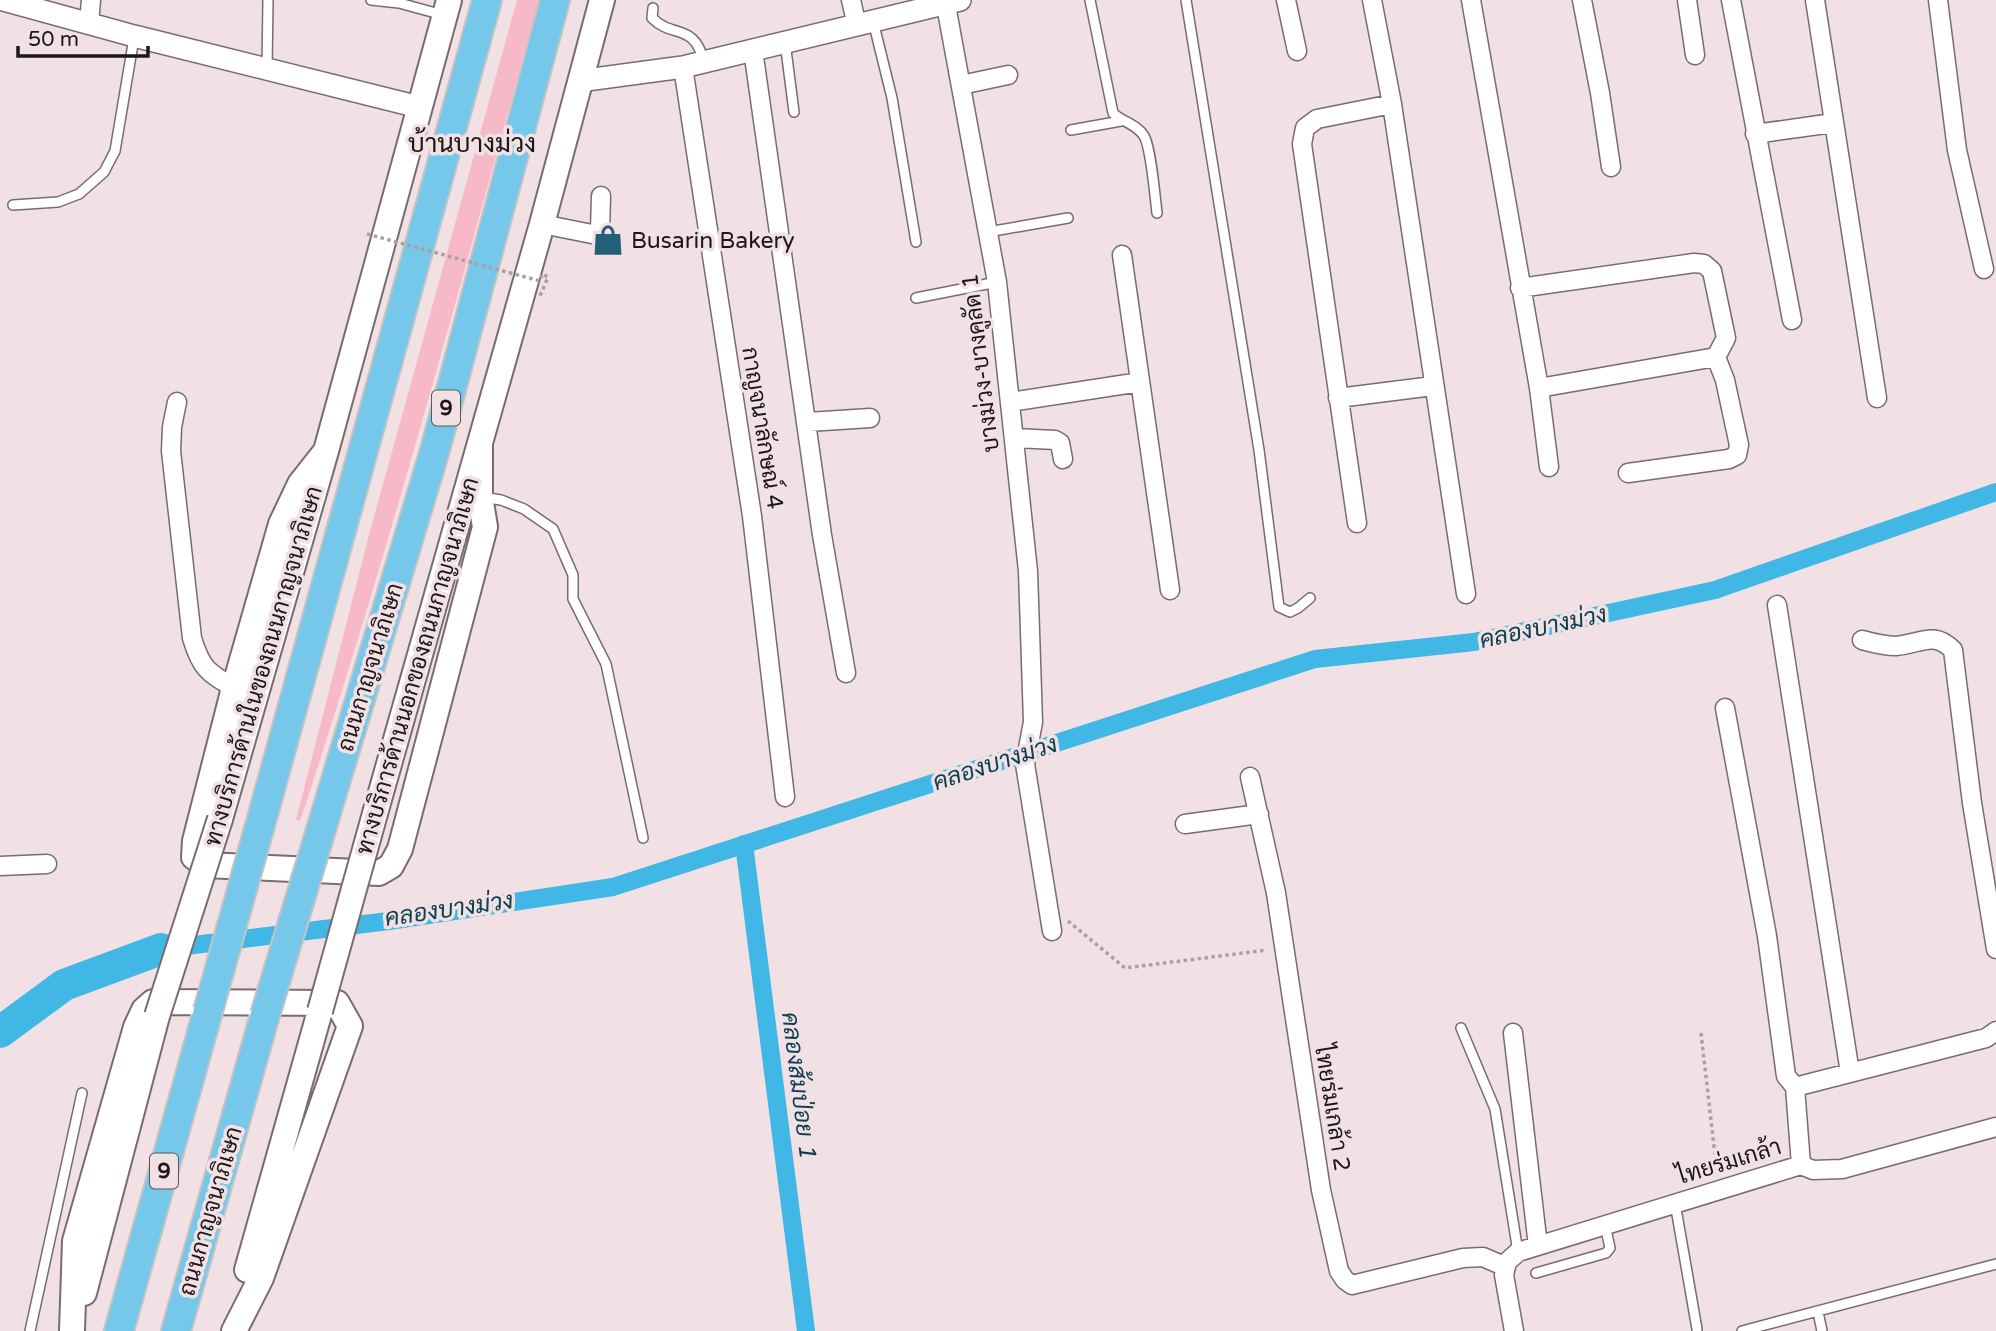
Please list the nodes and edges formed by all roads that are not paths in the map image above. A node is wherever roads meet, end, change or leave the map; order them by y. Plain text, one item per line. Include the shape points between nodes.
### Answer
1 (3, 0) edge
2 (91, 0) edge
3 (268, 0) edge
4 (371, 0) edge
5 (487, 0) edge
6 (555, 0) edge
7 (602, 0) edge
8 (850, 0) edge
9 (1090, 0) edge
10 (1186, 0) edge
11 (1286, 0) edge
12 (1372, 0) edge
13 (1471, 0) edge
14 (1582, 0) edge
15 (1687, 0) edge
16 (1731, 0) edge
17 (1815, 0) edge
18 (1938, 0) edge
19 (950, 1) edge
20 (447, 8) edge
21 (653, 8) dead end
22 (89, 23) junction
23 (865, 23) junction
24 (134, 36) junction
25 (785, 42) junction
26 (753, 50) junction
27 (1297, 51) dead end
28 (1695, 55) dead end
29 (704, 62) junction
30 (683, 67) junction
31 (267, 69) junction
32 (1008, 75) dead end
33 (579, 81) junction
34 (961, 85) junction
35 (1392, 104) junction
36 (419, 107) junction
37 (794, 112) dead end
38 (1121, 121) junction
39 (1833, 123) junction
40 (1071, 130) dead end
41 (1755, 134) junction
42 (1611, 167) dead end
43 (601, 196) dead end
44 (13, 205) dead end
45 (1157, 213) dead end
46 (1068, 218) dead end
47 (542, 224) junction
48 (988, 232) junction
49 (916, 242) dead end
50 (1122, 255) dead end
51 (1984, 269) dead end
52 (997, 282) junction
53 (1520, 288) junction
54 (916, 298) dead end
55 (1792, 320) dead end
56 (1716, 357) junction
57 (1140, 382) junction
58 (1433, 386) junction
59 (1539, 388) junction
60 (1338, 398) junction
61 (1877, 398) dead end
62 (177, 402) dead end
63 (1010, 402) junction
64 (870, 418) dead end
65 (808, 422) junction
66 (1014, 438) junction
67 (480, 444) junction
68 (326, 451) junction
69 (1063, 459) dead end
70 (1549, 467) dead end
71 (1628, 473) dead end
72 (480, 496) junction
73 (1357, 523) dead end
74 (1170, 590) dead end
75 (1466, 594) dead end
76 (1310, 598) dead end
77 (1777, 605) dead end
78 (1862, 640) dead end
79 (846, 673) dead end
80 (234, 688) junction
81 (1725, 708) dead end
82 (1250, 777) dead end
83 (785, 797) dead end
84 (1259, 814) junction
85 (1185, 824) dead end
86 (642, 838) dead end
87 (47, 863) dead end
88 (0, 866) edge
89 (1052, 931) dead end
90 (1996, 949) edge
91 (1461, 1028) dead end
92 (1996, 1031) edge
93 (1513, 1033) dead end
94 (1850, 1073) junction
95 (1795, 1087) junction
96 (82, 1093) dead end
97 (1996, 1127) edge
98 (1801, 1165) junction
99 (1675, 1203) junction
100 (1605, 1225) junction
101 (1538, 1246) junction
102 (1518, 1252) junction
103 (1996, 1264) edge
104 (1506, 1267) junction
105 (1536, 1273) dead end
106 (1818, 1312) junction
107 (1697, 1329) dead end
108 (30, 1331) edge
109 (74, 1331) edge
110 (119, 1331) edge
111 (176, 1331) edge
112 (232, 1331) edge
113 (1514, 1331) edge
114 (1742, 1331) edge
115 (1822, 1331) edge

1 - 22 street
2 - 22 street
3 - 31 lane
4 - 20 lane
5 - 110 highway, 9, bridge
6 - 111 highway, ถนนกาญจนาภิเษก / 9, bridge via 435,450 265,1014
7 - 33 main road, ทางบริการด้านนอกของถนนกาญจนาภิเษก
8 - 23 street
9 - 38 lane via 1113,113
10 - 76 lane via 1259,450 1279,607 1290,612
11 - 27 street
12 - 35 street
13 - 53 street
14 - 42 street
15 - 28 street
16 - 41 street
17 - 39 street
18 - 51 street via 1957,150
19 - 23 street
19 - 34 street, บางม่วง-บางคูลัด 1
20 - 36 main road, ทางบริการด้านในของถนนกาญจนาภิเษก
21 - 29 lane via 652,18 658,24 692,38
22 - 24 street
23 - 25 street
23 - 49 lane via 892,98
24 - 31 street
24 - 44 lane via 115,151 104,172 79,194 58,202
25 - 26 street
25 - 37 lane
26 - 29 street
26 - 65 street
29 - 30 street
30 - 33 street
30 - 83 street, กาญจนาลักษณ์ 4 via 752,516
31 - 36 street
32 - 34 street
33 - 47 main road, ทางบริการด้านนอกของถนนกาญจนาภิเษก
34 - 48 street, บางม่วง-บางคูลัด 1
35 - 58 street
35 - 60 street via 1317,119 1305,128 1302,144
36 - 68 main road, ทางบริการด้านในของถนนกาญจนาภิเษก
38 - 40 lane
38 - 45 lane via 1146,137
39 - 41 street
39 - 61 street
41 - 55 street
43 - 47 street via 597,235
46 - 48 lane
47 - 67 main road, ทางบริการด้านนอกของถนนกาญจนาภิเษก
48 - 52 street, บางม่วง-บางคูลัด 1
50 - 57 street
52 - 54 lane
52 - 63 street, บางม่วง-บางคูลัด 1
53 - 56 street via 1704,264 1712,271 1726,338
53 - 59 street
56 - 59 street
56 - 71 street via 1740,444 1737,455
57 - 63 street
57 - 74 street
58 - 60 street
58 - 75 street
59 - 70 street
60 - 73 street
62 - 80 street via 171,451 192,638 199,662
63 - 66 street, บางม่วง-บางคูลัด 1
64 - 65 street
65 - 79 street
66 - 69 street via 1055,440
66 - 89 street, บางม่วง-บางคูลัด 1 via 1028,571 1033,722 1025,764
67 - 72 main road
67 - 112 main road, ทางบริการด้านนอกของถนนกาญจนาภิเษก, bridge
68 - 80 main road via 300,484 281,524
68 - 109 main road, ทางบริการด้านในของถนนกาญจนาภิเษก, bridge via 158,1016
72 - 80 main road via 485,527 400,849 391,866 379,873 205,865 194,857
72 - 86 lane via 524,509 553,529 573,575 573,599 606,664
77 - 94 street
78 - 90 street via 1895,646 1933,638 1953,650
81 - 95 street, ไทยร่มเกล้า via 1767,936 1786,1076
82 - 84 street, ไทยร่มเกล้า 2
84 - 85 street
84 - 104 street, ไทยร่มเกล้า 2 via 1276,893 1321,1190 1339,1271 1352,1285 1463,1258 1483,1257
87 - 88 street
91 - 102 lane via 1495,1109
92 - 94 street via 1986,1038
93 - 101 street
94 - 95 street
95 - 98 street, ไทยร่มเกล้า
96 - 108 lane
97 - 98 street via 1842,1169 1813,1170
98 - 99 street, ไทยร่มเกล้า
99 - 100 street, ไทยร่มเกล้า
99 - 107 lane
100 - 101 street, ไทยร่มเกล้า
100 - 105 lane via 1610,1248 1606,1253
101 - 102 street, ไทยร่มเกล้า
102 - 104 street
103 - 106 lane
104 - 113 street
106 - 114 lane
106 - 115 lane
109 - 112 main road via 75,1241 144,1010 153,1002 337,1003 350,1026 261,1278

